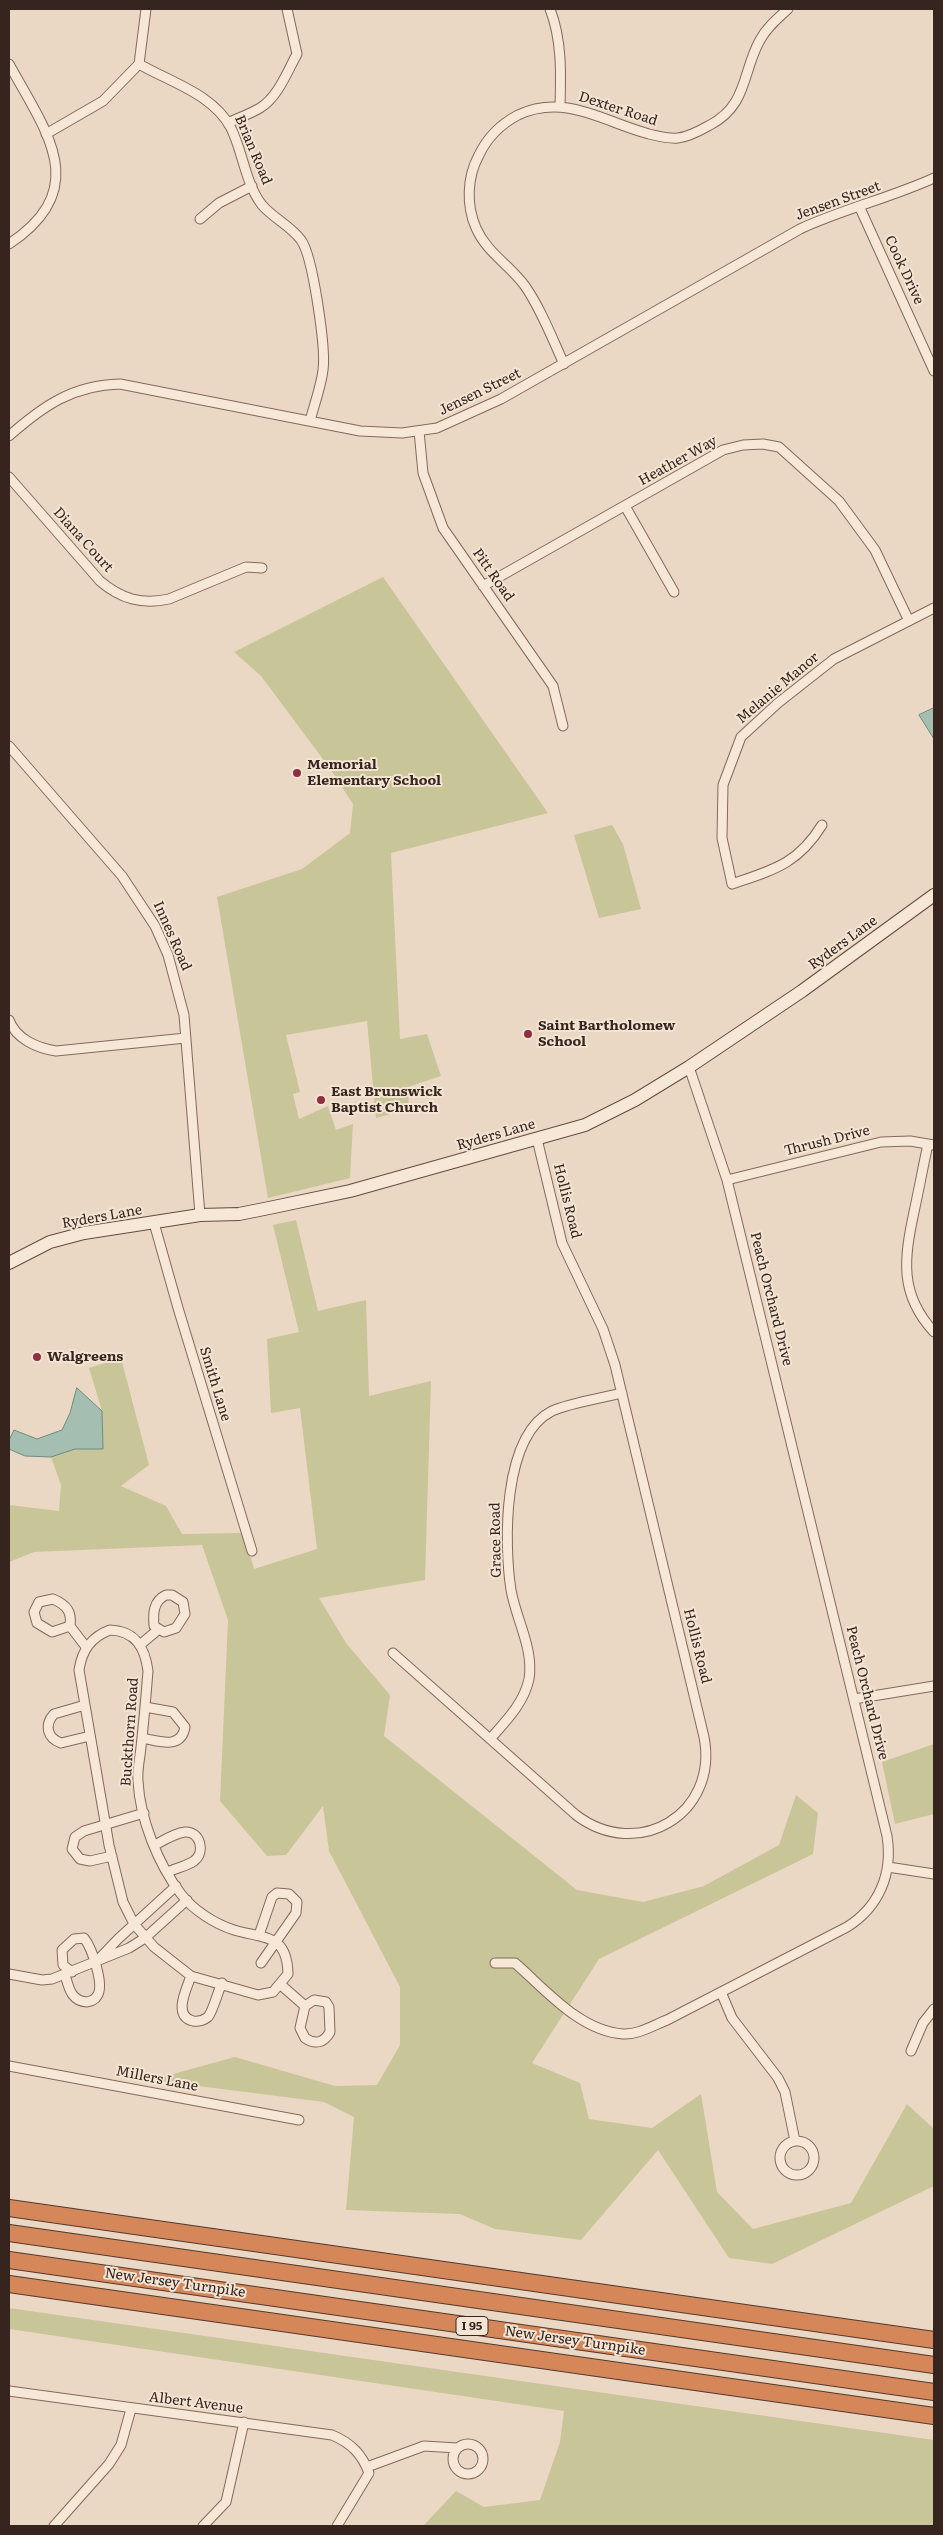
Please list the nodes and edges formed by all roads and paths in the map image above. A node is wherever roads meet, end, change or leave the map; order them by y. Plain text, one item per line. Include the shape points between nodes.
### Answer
1 (146, 9) edge
2 (287, 9) edge
3 (550, 9) edge
4 (788, 9) edge
5 (9, 64) edge
6 (139, 64) junction
7 (560, 106) junction
8 (228, 123) junction
9 (46, 134) junction
10 (934, 178) edge
11 (252, 186) junction
12 (860, 208) junction
13 (200, 219) dead end
14 (9, 244) edge
15 (564, 364) junction
16 (934, 371) edge
17 (310, 421) junction
18 (419, 431) junction
19 (9, 436) edge
20 (9, 477) edge
21 (625, 506) junction
22 (262, 568) dead end
23 (483, 586) junction
24 (674, 592) dead end
25 (934, 608) edge
26 (909, 621) junction
27 (563, 726) dead end
28 (9, 746) edge
29 (822, 825) dead end
30 (934, 895) edge
31 (9, 1020) edge
32 (186, 1038) junction
33 (689, 1067) junction
34 (537, 1139) junction
35 (931, 1145) edge
36 (727, 1180) junction
37 (200, 1215) junction
38 (154, 1224) junction
39 (11, 1264) edge
40 (934, 1332) edge
41 (622, 1393) junction
42 (252, 1551) dead end
43 (70, 1626) junction
44 (159, 1629) dead end
45 (141, 1644) junction
46 (86, 1647) junction
47 (393, 1653) dead end
48 (934, 1686) edge
49 (854, 1700) junction
50 (85, 1705) junction
51 (145, 1707) junction
52 (90, 1736) junction
53 (142, 1738) junction
54 (490, 1739) junction
55 (144, 1812) junction
56 (106, 1824) junction
57 (155, 1845) junction
58 (112, 1856) junction
59 (888, 1867) junction
60 (168, 1872) junction
61 (934, 1874) edge
62 (176, 1886) junction
63 (187, 1900) junction
64 (134, 1924) junction
65 (259, 1935) junction
66 (145, 1938) junction
67 (276, 1942) junction
68 (95, 1963) junction
69 (261, 1963) dead end
70 (495, 1964) dead end
71 (9, 1974) edge
72 (68, 1974) junction
73 (191, 1976) junction
74 (222, 1983) junction
75 (280, 1985) junction
76 (720, 1992) junction
77 (305, 2006) junction
78 (934, 2009) edge
79 (911, 2051) dead end
80 (9, 2066) edge
81 (300, 2120) dead end
82 (795, 2141) dead end
83 (9, 2208) edge
84 (9, 2233) edge
85 (9, 2260) edge
86 (9, 2284) edge
87 (934, 2340) edge
88 (934, 2365) edge
89 (9, 2391) edge
90 (934, 2392) edge
91 (130, 2409) junction
92 (934, 2416) edge
93 (244, 2422) junction
94 (457, 2448) dead end
95 (367, 2467) junction
96 (54, 2526) edge
97 (203, 2526) edge
98 (337, 2526) edge

1 - 6 street
2 - 8 street via 297,54 278,89 260,108
3 - 7 street via 559,43
4 - 7 street, Dexter Road via 760,40 742,91 733,106 724,117 694,133 679,138 662,138 585,111
5 - 9 street
6 - 8 street, Brian Road via 211,104
6 - 9 street via 103,101
7 - 15 street, Dexter Road via 531,110 499,128 477,157 469,192 480,236 524,285
8 - 11 street, Brian Road
9 - 14 street via 56,162 53,197 35,226
10 - 12 street, Jensen Street
11 - 13 street via 219,203
11 - 17 street, Brian Road via 262,205 301,240 314,278 323,369
12 - 15 street, Jensen Street via 800,229
12 - 16 street, Cook Drive
15 - 18 street, Jensen Street via 477,411 437,428
17 - 18 street, Jensen Street via 360,431
17 - 19 street, Jensen Street via 132,385 106,384 80,389 55,400
18 - 23 street, Pitt Road via 423,473 443,528
20 - 22 street, Diana Court via 100,581 122,597 155,602 246,567
21 - 23 street, Heather Way
21 - 24 street
21 - 26 street, Heather Way via 723,450 743,444 779,447 839,501 874,550
23 - 27 street, Pitt Road via 553,686
25 - 26 street, Melanie Manor
26 - 29 street, Melanie Manor via 834,659 741,737 722,785 722,838 732,884 780,868 810,845
28 - 32 street, Innes Road via 139,899 168,955 178,985
30 - 33 main road, Ryders Lane via 802,991
31 - 32 street via 24,1039 56,1051
32 - 37 street, Innes Road
33 - 34 main road, Ryders Lane via 635,1100 585,1125
33 - 36 street, Peach Orchard Drive
34 - 37 main road, Ryders Lane via 350,1190 239,1214
34 - 41 street, Hollis Road via 562,1243 603,1329
35 - 36 street, Thrush Drive via 910,1141 881,1142
35 - 40 street via 907,1248 906,1268 916,1307
36 - 49 street, Peach Orchard Drive
37 - 38 main road, Ryders Lane
38 - 39 main road, Ryders Lane via 84,1233 50,1242
38 - 42 street, Smith Lane
41 - 54 street, Grace Road via 552,1411 538,1422 524,1442 512,1474 507,1514 511,1590 528,1652 529,1673 527,1687 518,1706
41 - 54 street, Hollis Road via 704,1736 706,1762 700,1786 688,1807 669,1823 638,1834 613,1833 582,1820
43 - 43 street via 69,1610 59,1601 48,1598 35,1608 35,1619 42,1628 52,1632
43 - 46 street
44 - 45 street
45 - 46 street via 122,1632 110,1630
45 - 51 street, Buckthorn Road via 148,1671
46 - 50 street, Buckthorn Road via 80,1670
47 - 54 street, Hollis Road
48 - 49 street
49 - 59 street, Peach Orchard Drive via 887,1836
50 - 52 street, Buckthorn Road
50 - 52 street via 57,1712 49,1719 48,1730 50,1736 61,1743
51 - 53 street, Buckthorn Road
51 - 53 street via 173,1712 184,1724 184,1733 175,1742
52 - 56 street, Buckthorn Road
53 - 55 street, Buckthorn Road via 138,1780
55 - 56 street
55 - 57 street, Buckthorn Road
56 - 58 street, Buckthorn Road
56 - 58 street via 80,1832 72,1849 75,1855 86,1861
57 - 60 street, Buckthorn Road
57 - 60 street via 184,1832 194,1834 200,1843 201,1850 194,1861
58 - 64 street, Buckthorn Road via 123,1902
59 - 61 street
59 - 76 street, Peach Orchard Drive via 878,1896 855,1922
60 - 62 street, Buckthorn Road
62 - 63 street, Buckthorn Road
62 - 64 street
63 - 65 street, Buckthorn Road via 212,1920 233,1930
63 - 66 street
64 - 66 street, Buckthorn Road
64 - 68 street
65 - 67 street, Buckthorn Road
65 - 67 street via 272,1897 277,1893 290,1894 296,1902 296,1913
66 - 68 street
66 - 73 street, Buckthorn Road
67 - 69 street
67 - 75 street via 288,1963 288,1974
68 - 72 street
68 - 72 street via 91,1947 84,1938 74,1939 62,1950 63,1965
68 - 72 street via 100,1990 93,2000 76,2000
70 - 76 street, Peach Orchard Drive via 515,1963 579,2018 596,2027 624,2034 639,2032 667,2020
71 - 72 street via 42,1980
73 - 74 street, Buckthorn Road
73 - 74 street via 182,2003 185,2016 190,2020 208,2017
74 - 75 street, Buckthorn Road via 258,1995 273,1992
75 - 77 street
76 - 82 street via 732,2018 778,2078 785,2092
77 - 77 street via 301,2033 310,2042 322,2041 330,2032 329,2007 326,2002 314,2000
78 - 79 street via 923,2023
80 - 81 street, Millers Lane
83 - 87 highway
84 - 88 highway, New Jersey Turnpike / I 95
85 - 90 highway, New Jersey Turnpike / I 95
86 - 92 highway, New Jersey Turnpike / I 95
89 - 91 street, Albert Avenue
91 - 93 street, Albert Avenue
91 - 96 street via 121,2445 109,2464
93 - 95 street, Albert Avenue via 332,2435 351,2445
93 - 97 street via 226,2502
94 - 95 street via 424,2446
95 - 98 street via 369,2473

